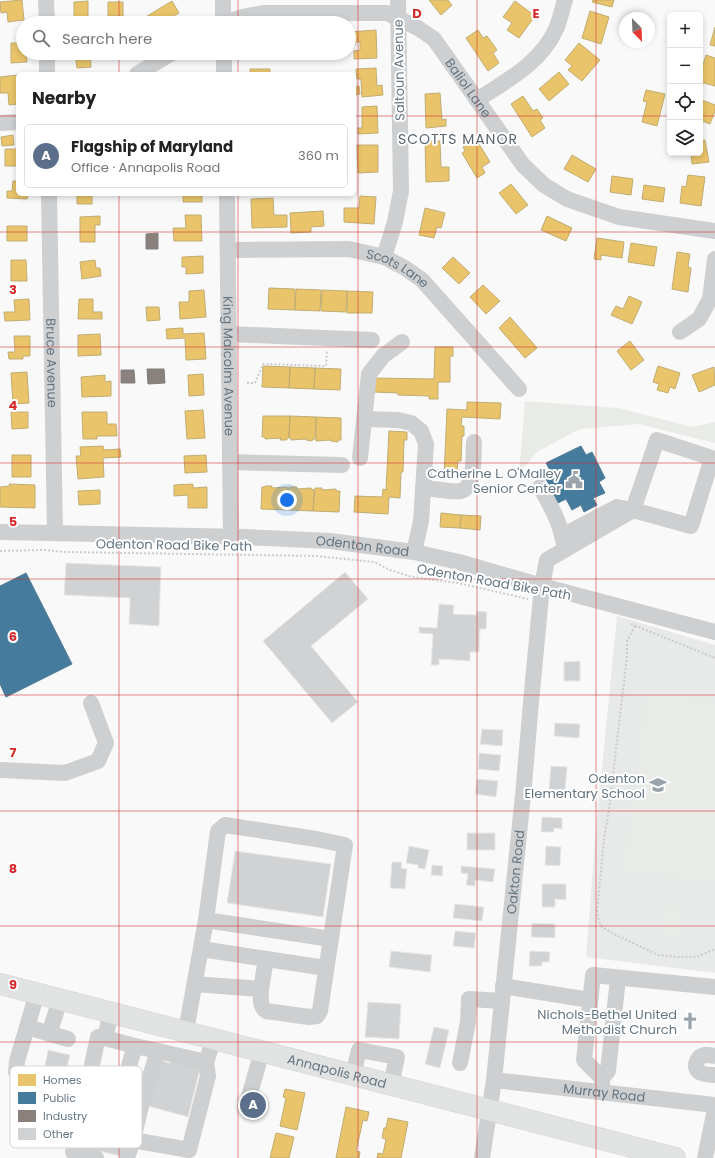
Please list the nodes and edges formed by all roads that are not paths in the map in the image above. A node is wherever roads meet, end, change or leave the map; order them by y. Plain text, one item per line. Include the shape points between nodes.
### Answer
1 (46, 0) edge
2 (223, 0) edge
3 (398, 0) edge
4 (565, 0) edge
5 (47, 16) edge
6 (224, 16) edge
7 (247, 16) edge
8 (399, 19) junction
9 (47, 60) edge
10 (160, 60) edge
11 (224, 60) edge
12 (47, 72) edge
13 (140, 72) edge
14 (224, 72) edge
15 (477, 100) junction
16 (0, 122) edge
17 (16, 122) edge
18 (49, 196) edge
19 (227, 196) edge
20 (715, 231) edge
21 (228, 250) junction
22 (384, 257) junction
23 (715, 259) edge
24 (680, 332) dead end
25 (229, 334) junction
26 (372, 340) dead end
27 (402, 342) dead end
28 (520, 389) dead end
29 (364, 419) junction
30 (474, 442) dead end
31 (360, 458) dead end
32 (230, 462) junction
33 (342, 465) dead end
34 (540, 487) dead end
35 (423, 488) junction
36 (633, 510) junction
37 (0, 532) edge
38 (55, 533) junction
39 (231, 537) junction
40 (563, 543) junction
41 (414, 552) junction
42 (542, 593) junction
43 (715, 632) edge
44 (92, 703) dead end
45 (0, 770) edge
46 (206, 920) junction
47 (331, 939) junction
48 (201, 949) junction
49 (266, 959) junction
50 (326, 968) junction
51 (618, 978) junction
52 (0, 984) edge
53 (194, 984) junction
54 (715, 987) edge
55 (261, 989) junction
56 (37, 993) junction
57 (503, 994) junction
58 (60, 1000) junction
59 (590, 1000) junction
60 (111, 1012) junction
61 (27, 1027) junction
62 (186, 1032) junction
63 (49, 1034) junction
64 (105, 1038) junction
65 (68, 1039) dead end
66 (214, 1039) junction
67 (135, 1046) junction
68 (158, 1051) junction
69 (262, 1051) junction
70 (715, 1056) edge
71 (206, 1062) junction
72 (460, 1063) dead end
73 (16, 1066) edge
74 (92, 1066) edge
75 (129, 1066) edge
76 (353, 1075) junction
77 (715, 1075) edge
78 (494, 1080) junction
79 (392, 1085) junction
80 (602, 1085) junction
81 (249, 1097) dead end
82 (142, 1102) edge
83 (715, 1106) edge
84 (715, 1109) edge
85 (489, 1110) junction
86 (142, 1142) edge
87 (130, 1148) edge
88 (73, 1152) dead end
89 (96, 1158) edge
90 (127, 1158) edge
91 (482, 1158) edge
92 (675, 1158) edge
93 (705, 1158) edge

1 - 5 street
2 - 6 street
3 - 8 street, Saltoun Avenue
4 - 15 street via 556,29 543,50 526,67
7 - 8 street, Baliol Lane via 263,13 374,12 387,13
8 - 15 street, Baliol Lane via 434,39
8 - 22 street, Saltoun Avenue via 401,191
9 - 12 street
10 - 13 street
11 - 14 street
15 - 20 street, Baliol Lane via 523,165 544,185 567,199 619,217
16 - 17 street
18 - 38 street, Bruce Avenue
19 - 21 street, King Malcolm Avenue
21 - 22 street, Scots Lane via 349,249
21 - 25 street, King Malcolm Avenue
22 - 28 street, Scots Lane via 422,280
23 - 24 street via 710,299 699,318
25 - 26 street
25 - 32 street, King Malcolm Avenue
27 - 29 street via 383,356 369,374
29 - 31 street
29 - 35 street via 398,420 411,423 421,431 426,444
30 - 35 street via 471,480 467,488 460,491
32 - 33 street
32 - 39 street, King Malcolm Avenue
34 - 40 street via 554,511
35 - 41 street via 421,520
36 - 36 street via 691,526 712,458 657,440
36 - 40 street, Oakton Road
37 - 38 street, Odenton Road
38 - 39 street, Odenton Road
39 - 41 street, Odenton Road via 330,541
40 - 42 street, Oakton Road via 548,560
41 - 42 street, Odenton Road via 459,562
42 - 43 street, Odenton Road
42 - 57 street, Oakton Road
44 - 45 street via 106,743 98,761 65,773
46 - 47 street
46 - 47 street via 218,831 225,825 345,845
46 - 48 street
47 - 50 street
48 - 49 street
48 - 53 street
49 - 50 street
49 - 55 street
50 - 55 street via 320,1011 316,1016 266,1011 262,1008
51 - 54 street
51 - 59 street via 593,975
51 - 80 street via 608,1071
52 - 56 main road, Annapolis Road
53 - 55 street
53 - 62 street
56 - 58 main road, Annapolis Road
56 - 61 street
57 - 59 street
57 - 72 street via 469,999 468,1022
57 - 78 street, Oakton Road
58 - 60 main road, Annapolis Road
58 - 63 street
59 - 80 street via 584,1060
60 - 62 main road, Annapolis Road
60 - 64 street
61 - 63 street
61 - 73 street
62 - 66 main road, Annapolis Road
63 - 65 street
64 - 67 street
64 - 74 street via 98,1037
66 - 69 main road, Annapolis Road
66 - 71 street
67 - 68 street
67 - 75 street
68 - 71 street
68 - 82 street
69 - 76 main road, Annapolis Road
69 - 81 street
70 - 77 street via 702,1056 697,1060 696,1066 702,1073
71 - 86 street via 208,1076 189,1150
76 - 79 main road, Annapolis Road
76 - 79 street via 359,1050 397,1057
78 - 80 street, Murray Road
78 - 85 street, Oakton Road
79 - 85 main road, Annapolis Road
80 - 83 street, Murray Road
84 - 93 street
85 - 91 street, Oakton Road
85 - 92 main road, Annapolis Road
87 - 90 street
88 - 89 street

